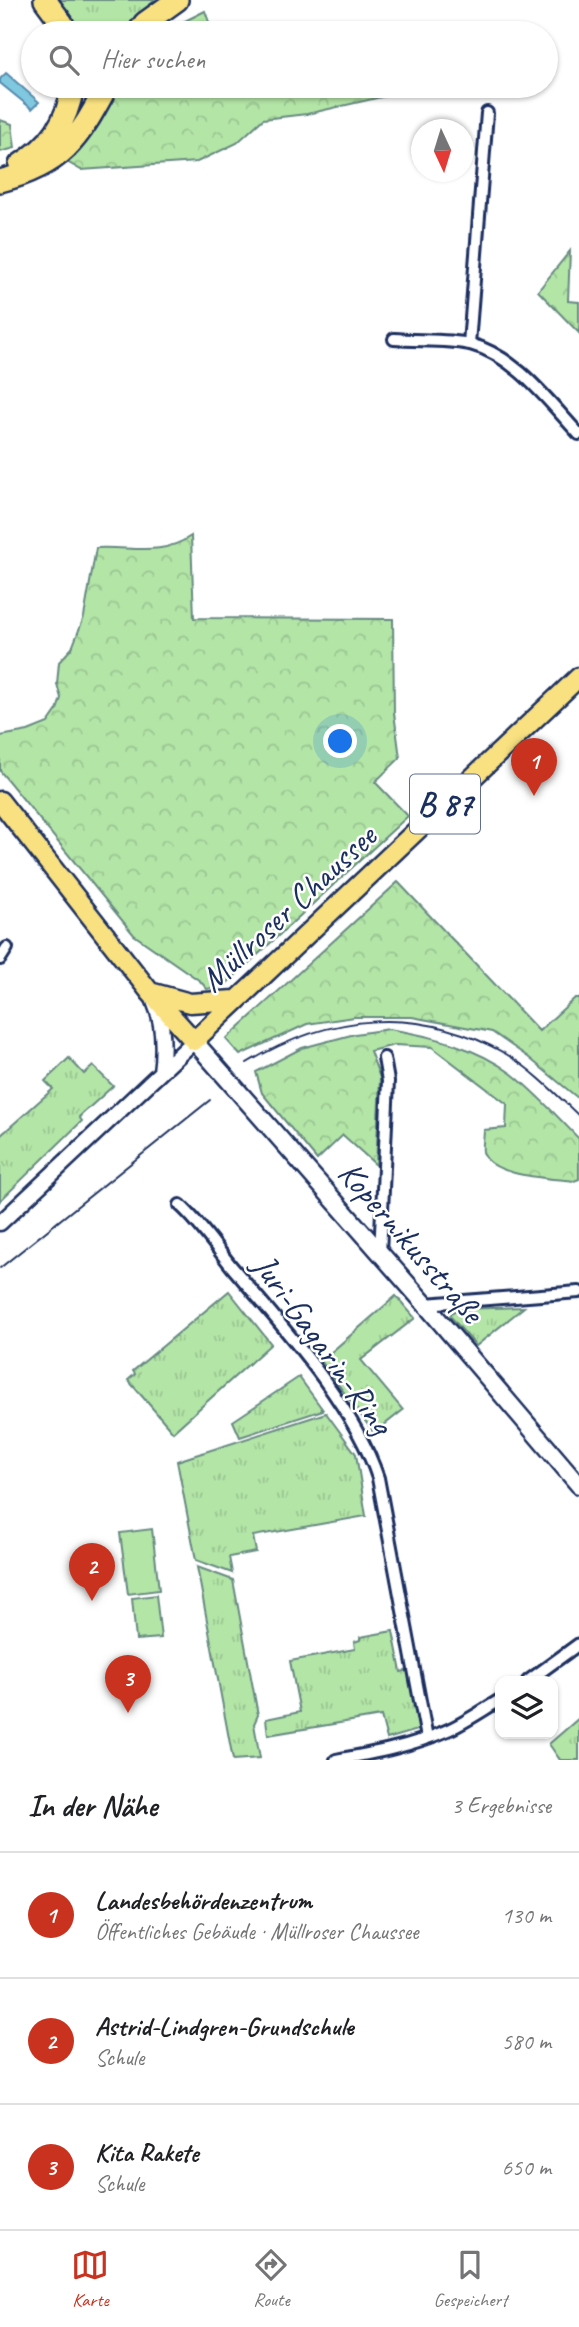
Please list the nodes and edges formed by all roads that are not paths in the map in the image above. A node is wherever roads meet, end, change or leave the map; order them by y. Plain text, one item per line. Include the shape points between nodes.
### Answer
1 (45, 0) edge
2 (177, 0) edge
3 (61, 21) edge
4 (148, 21) edge
5 (71, 98) edge
6 (100, 98) edge
7 (487, 113) dead end
8 (0, 173) edge
9 (0, 181) edge
10 (394, 339) dead end
11 (469, 344) junction
12 (579, 434) edge
13 (579, 677) edge
14 (0, 801) edge
15 (8, 948) dead end
16 (0, 959) edge
17 (150, 992) junction
18 (235, 1000) junction
19 (194, 1041) junction
20 (384, 1058) dead end
21 (161, 1072) junction
22 (180, 1205) dead end
23 (0, 1223) edge
24 (380, 1254) junction
25 (579, 1292) edge
26 (425, 1304) junction
27 (579, 1485) edge
28 (579, 1644) edge
29 (535, 1676) edge
30 (495, 1703) edge
31 (427, 1738) junction
32 (389, 1755) edge
33 (336, 1760) edge

1 - 3 highway
2 - 4 highway
5 - 8 highway via 60,127 40,152
6 - 9 highway via 83,130 55,159 32,172
7 - 11 street
10 - 11 street
11 - 12 street via 510,363
13 - 18 main road, Müllroser Chaussee / B 87
14 - 17 main road
15 - 16 street
17 - 18 main road via 190,1003
17 - 19 main road
17 - 21 street via 160,1013
18 - 19 main road, Müllroser Chaussee / B 87
19 - 21 street
19 - 24 main road, Kopernikusstraße
20 - 24 street via 388,1081
21 - 23 street
22 - 31 street, Juri-Gagarin-Ring via 306,1359 365,1444 378,1478
24 - 26 main road, Kopernikusstraße
25 - 26 street
26 - 27 main road, Kopernikusstraße
28 - 29 street
30 - 31 street
31 - 32 street
32 - 33 street

